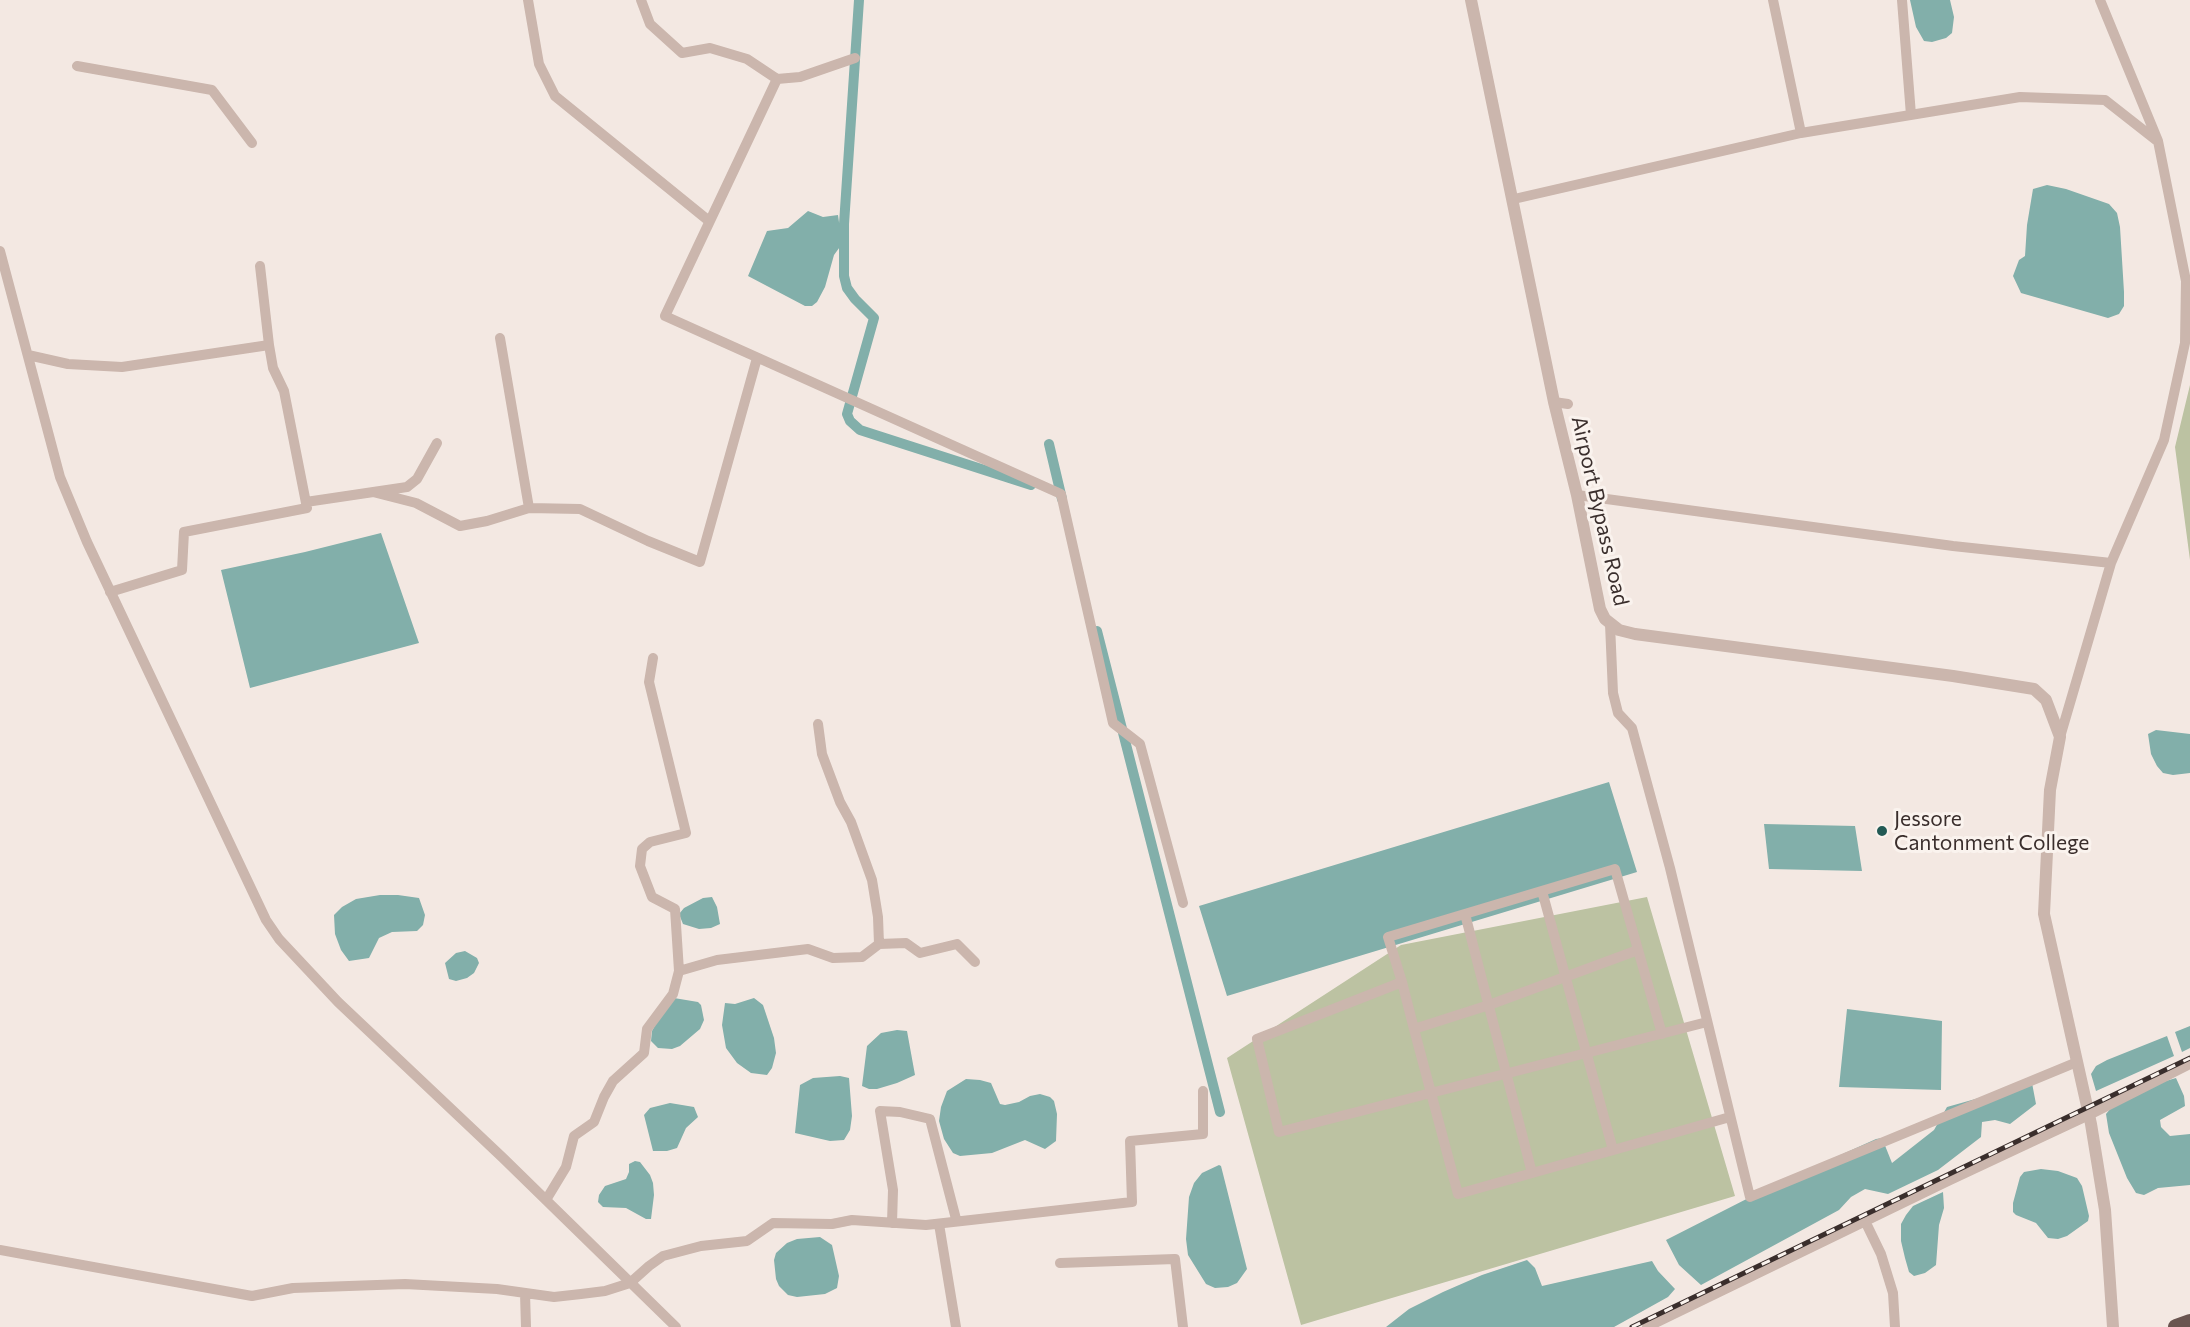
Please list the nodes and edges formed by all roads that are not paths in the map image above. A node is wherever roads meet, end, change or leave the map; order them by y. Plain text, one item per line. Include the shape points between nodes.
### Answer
1 (528, 0) edge
2 (641, 0) edge
3 (1471, 0) edge
4 (1773, 0) edge
5 (1902, 0) edge
6 (2100, 0) edge
7 (855, 58) dead end
8 (77, 66) dead end
9 (777, 79) junction
10 (1911, 115) junction
11 (1801, 133) junction
12 (2158, 141) junction
13 (252, 143) dead end
14 (1514, 199) junction
15 (710, 221) junction
16 (0, 251) edge
17 (260, 266) dead end
18 (500, 338) dead end
19 (269, 345) junction
20 (28, 355) junction
21 (757, 358) junction
22 (1554, 402) junction
23 (1568, 404) dead end
24 (437, 443) dead end
25 (373, 492) junction
26 (1576, 495) junction
27 (306, 502) junction
28 (529, 508) junction
29 (2111, 563) junction
30 (111, 592) junction
31 (1610, 624) junction
32 (653, 658) dead end
33 (818, 724) dead end
34 (2060, 737) junction
35 (1542, 891) junction
36 (1183, 903) dead end
37 (1464, 914) junction
38 (879, 944) junction
39 (1638, 950) junction
40 (975, 962) dead end
41 (679, 971) junction
42 (1565, 977) junction
43 (1402, 982) junction
44 (1489, 1005) junction
45 (1707, 1022) junction
46 (1414, 1029) junction
47 (1662, 1034) junction
48 (1586, 1053) junction
49 (2077, 1062) junction
50 (2190, 1064) edge
51 (1505, 1074) junction
52 (1203, 1091) dead end
53 (1430, 1093) junction
54 (2089, 1115) junction
55 (1730, 1117) junction
56 (1613, 1150) junction
57 (1532, 1173) junction
58 (546, 1200) junction
59 (956, 1219) dead end
60 (1865, 1221) junction
61 (892, 1223) junction
62 (939, 1224) junction
63 (0, 1250) edge
64 (1060, 1263) dead end
65 (630, 1282) junction
66 (525, 1293) junction
67 (2190, 1322) edge
68 (526, 1327) edge
69 (676, 1327) edge
70 (956, 1327) edge
71 (1183, 1327) edge
72 (1647, 1327) edge
73 (1895, 1327) edge
74 (2113, 1327) edge
75 (2176, 1327) edge

1 - 15 street via 538,64 555,96
2 - 9 street via 650,24 682,53 710,48 732,54
3 - 14 street, Airport Bypass Road
4 - 11 street
5 - 10 street
6 - 12 street
7 - 9 street via 800,77
8 - 13 street via 212,90
9 - 15 street
10 - 11 street
10 - 12 street via 2020,97 2104,100
11 - 14 street
12 - 29 street via 2186,281 2185,343 2164,440
14 - 22 street, Airport Bypass Road
15 - 21 street via 664,316
16 - 20 street
17 - 19 street
18 - 28 street
19 - 20 street via 123,367 68,364
19 - 27 street via 273,368 285,395
20 - 30 street via 60,477
21 - 28 street via 700,562 580,509
21 - 36 street via 1061,494 1113,723 1140,744
22 - 23 street
22 - 26 street, Airport Bypass Road
24 - 25 street via 417,479 406,487
25 - 27 street
25 - 28 street via 416,503 460,526
26 - 29 street
26 - 31 street, Airport Bypass Road via 1600,609
27 - 30 street via 307,508 184,532 182,570
29 - 34 street
30 - 58 street via 266,920 279,939 338,1002
31 - 34 street, Airport Bypass Road via 1635,634 2034,689 2046,700
31 - 45 street via 1613,693 1618,713 1632,728
32 - 41 street via 649,682 686,833 650,843 642,849 640,866 651,897 675,909
33 - 38 street via 822,754 872,880
34 - 49 street via 2050,790 2043,914
35 - 37 street
35 - 39 street via 1615,869
35 - 42 street
37 - 43 street via 1388,937
37 - 44 street
38 - 40 street via 906,943 920,953 957,944
38 - 41 street via 862,957 833,958 808,949 717,960
39 - 42 street
39 - 47 street
41 - 58 street via 673,994 647,1029 644,1053 613,1081 594,1122 574,1136 566,1167
42 - 44 street
42 - 48 street
43 - 46 street
43 - 53 street via 1257,1039 1279,1132
44 - 46 street
44 - 51 street
45 - 47 street
45 - 55 street
46 - 53 street
47 - 48 street
48 - 51 street
48 - 56 street
49 - 54 street
49 - 55 street via 1750,1197
50 - 54 street
51 - 53 street
51 - 57 street
52 - 62 street via 1203,1134 1130,1141 1131,1202
53 - 57 street via 1458,1194
54 - 60 street
54 - 74 street via 2105,1210
55 - 56 street
56 - 57 street
58 - 65 street
59 - 61 street via 930,1119 880,1111 893,1190
60 - 72 street
60 - 73 street via 1893,1293
61 - 62 street
61 - 65 street via 773,1223 747,1241 701,1246 663,1256
62 - 70 street
63 - 66 street via 252,1296 293,1288 405,1284
64 - 71 street via 1175,1259
65 - 66 street via 604,1291 554,1297
65 - 69 street
66 - 68 street
67 - 75 highway

